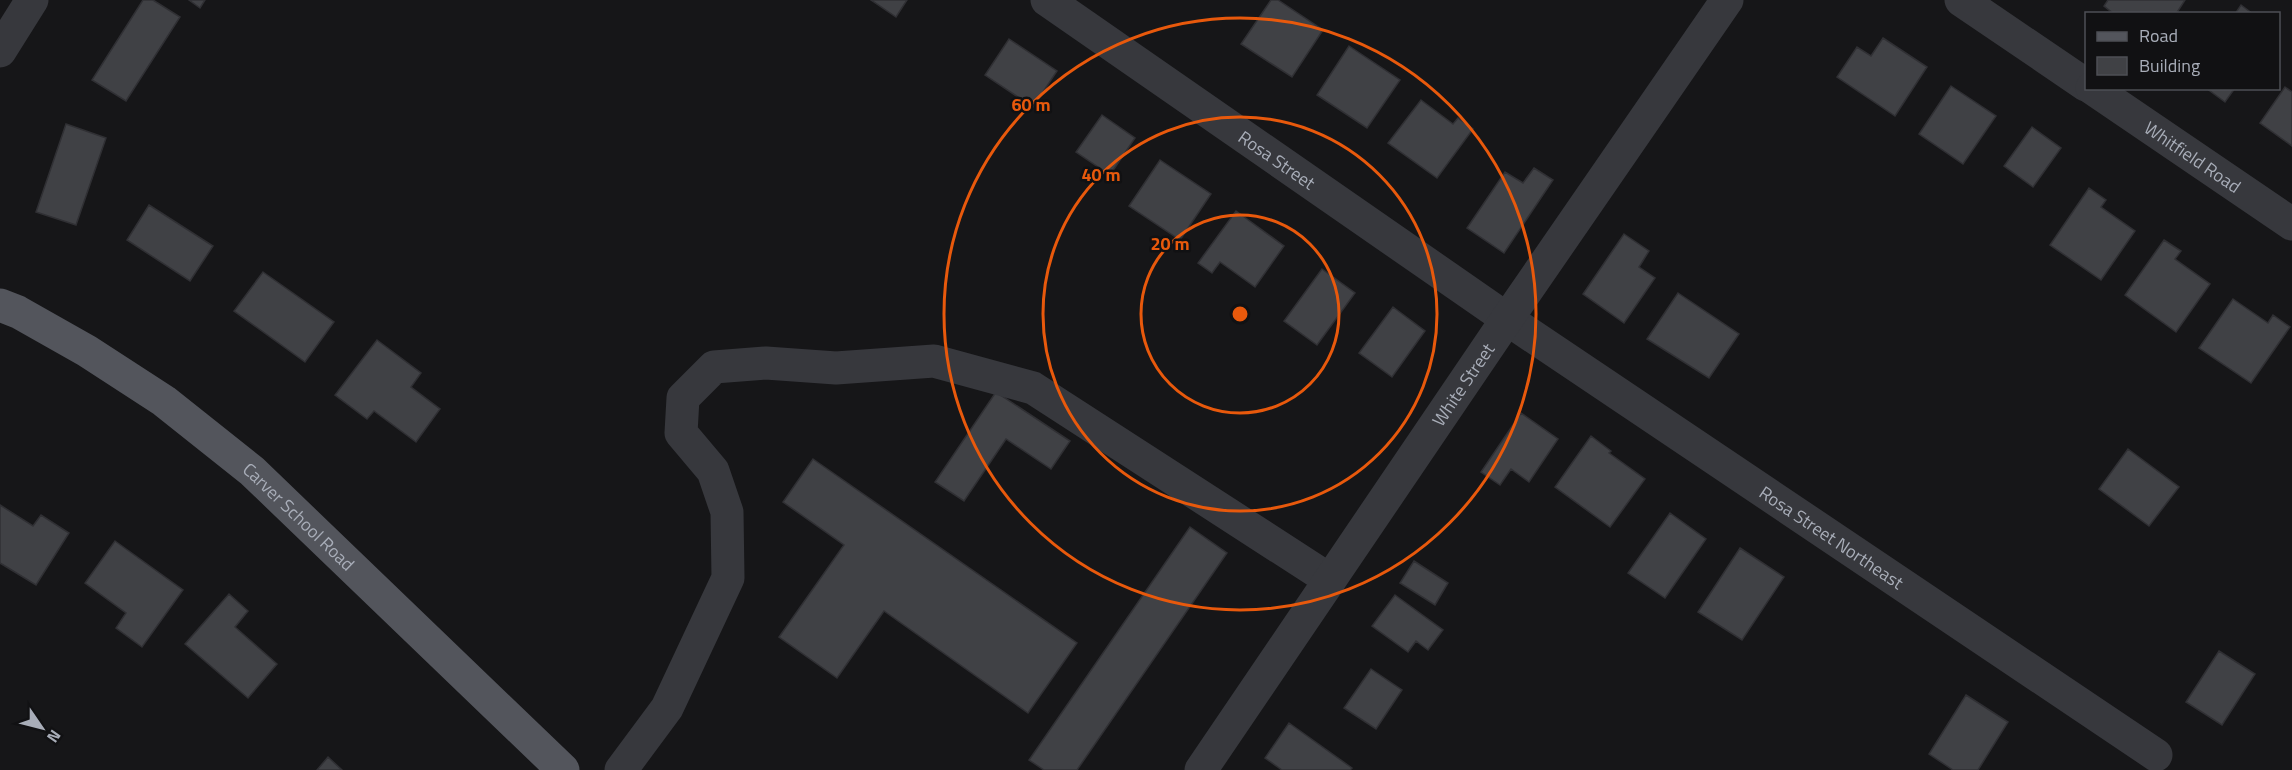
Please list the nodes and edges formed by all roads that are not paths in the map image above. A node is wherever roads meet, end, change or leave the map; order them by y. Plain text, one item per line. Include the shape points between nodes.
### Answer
1 (32, 0) edge
2 (1047, 0) edge
3 (1727, 0) edge
4 (1961, 0) edge
5 (0, 51) edge
6 (2085, 84) edge
7 (2095, 90) edge
8 (2292, 224) edge
9 (0, 305) edge
10 (1507, 319) junction
11 (1329, 580) junction
12 (2156, 755) dead end
13 (563, 770) edge
14 (621, 770) edge
15 (1201, 770) edge

1 - 5 street
2 - 10 street, Rosa Street
3 - 10 street, White Street
4 - 6 street
7 - 8 street, Whitfield Road
9 - 13 main road, Carver School Road via 87,351 164,401 252,471
10 - 11 street, White Street
10 - 12 street, Rosa Street Northeast
11 - 14 street via 1033,388 934,361 836,368 766,363 714,367 683,398 681,433 713,471 728,512 728,578 667,708
11 - 15 street, White Street

